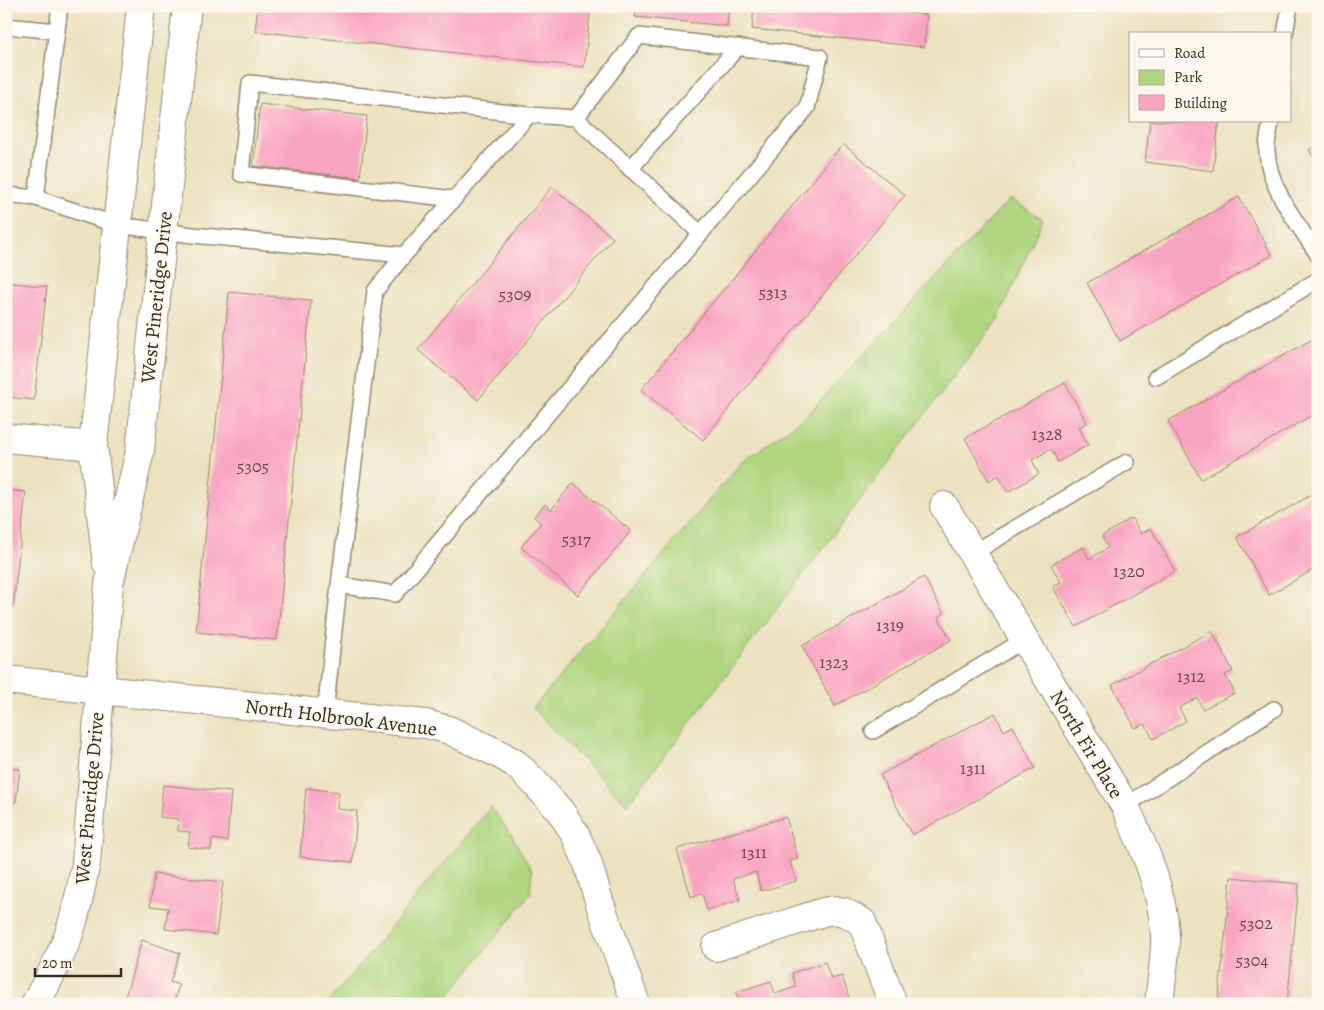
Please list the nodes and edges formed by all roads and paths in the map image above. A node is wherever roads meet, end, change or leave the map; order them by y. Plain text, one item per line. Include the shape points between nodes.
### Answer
1 (60, 6) edge
2 (141, 6) edge
3 (187, 6) edge
4 (1290, 6) edge
5 (6, 26) edge
6 (56, 31) junction
7 (1285, 32) edge
8 (738, 47) junction
9 (529, 116) junction
10 (576, 118) junction
11 (1271, 122) edge
12 (630, 169) junction
13 (6, 195) edge
14 (36, 198) junction
15 (454, 199) junction
16 (117, 225) junction
17 (163, 231) junction
18 (701, 234) junction
19 (404, 255) junction
20 (1318, 255) edge
21 (1318, 280) edge
22 (1156, 377) dead end
23 (6, 438) edge
24 (92, 446) junction
25 (1127, 462) dead end
26 (944, 506) dead end
27 (973, 553) junction
28 (109, 584) junction
29 (339, 585) junction
30 (1024, 640) junction
31 (6, 680) edge
32 (99, 690) junction
33 (1274, 709) dead end
34 (325, 714) junction
35 (873, 731) dead end
36 (1125, 806) junction
37 (716, 947) dead end
38 (36, 1004) edge
39 (636, 1004) edge
40 (893, 1004) edge
41 (1159, 1004) edge

1 - 6 lane
2 - 16 street, West Pineridge Drive
3 - 17 street, West Pineridge Drive
4 - 7 lane
5 - 6 lane
6 - 14 lane
8 - 10 lane via 639,36
8 - 12 lane
8 - 18 lane via 820,56 808,108
9 - 10 lane
9 - 15 lane
9 - 15 lane via 250,83 241,174
10 - 12 lane
11 - 20 lane via 1267,150 1270,174
12 - 18 lane
13 - 14 lane
14 - 16 lane
15 - 19 lane
16 - 17 lane
16 - 24 street, West Pineridge Drive
17 - 19 lane
17 - 28 street, West Pineridge Drive via 140,451
18 - 29 lane via 395,594
19 - 29 lane via 375,291
21 - 22 lane
23 - 24 street
24 - 28 street, West Pineridge Drive
25 - 27 lane
26 - 27 street, North Fir Place
27 - 30 street, North Fir Place
28 - 32 street, West Pineridge Drive
29 - 34 lane
30 - 35 lane
30 - 36 street, North Fir Place
31 - 32 street, North Holbrook Avenue
32 - 34 street, North Holbrook Avenue
32 - 38 street, West Pineridge Drive via 86,863 69,935
33 - 36 lane
34 - 39 street, North Holbrook Avenue via 426,724 449,730 516,764 550,799 575,834
36 - 41 street, North Fir Place via 1149,858 1159,894 1165,935
37 - 40 street via 824,912 844,912 862,922

